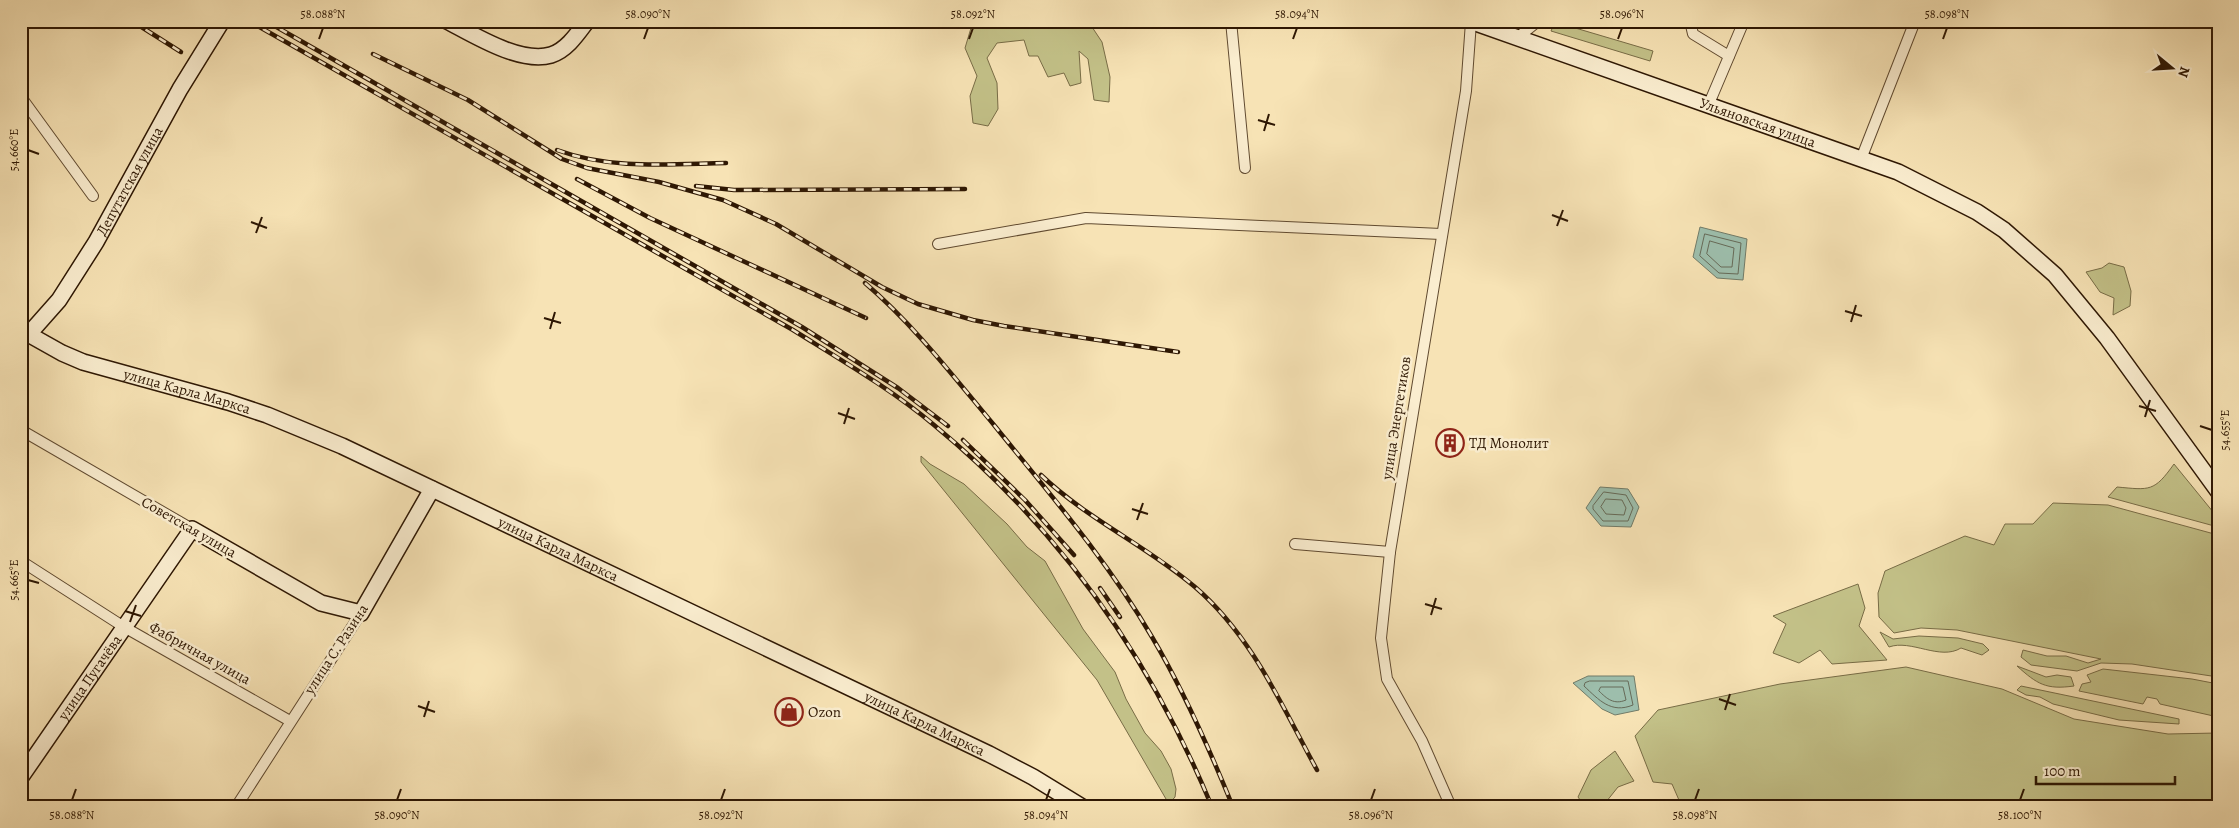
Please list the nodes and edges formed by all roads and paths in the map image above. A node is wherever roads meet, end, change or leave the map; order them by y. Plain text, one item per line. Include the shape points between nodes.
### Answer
1 (222, 21) edge
2 (447, 21) edge
3 (587, 21) edge
4 (1231, 21) edge
5 (1470, 21) edge
6 (1538, 21) edge
7 (1690, 21) edge
8 (1744, 21) edge
9 (1915, 21) edge
10 (1517, 38) junction
11 (1729, 56) junction
12 (21, 97) edge
13 (1708, 106) junction
14 (1861, 159) junction
15 (1244, 168) dead end
16 (93, 196) dead end
17 (1441, 234) junction
18 (938, 244) dead end
19 (23, 336) edge
20 (21, 430) edge
21 (432, 489) junction
22 (2218, 491) edge
23 (192, 529) junction
24 (1295, 544) dead end
25 (1390, 552) junction
26 (21, 561) edge
27 (361, 613) junction
28 (124, 627) junction
29 (290, 721) junction
30 (21, 777) edge
31 (236, 807) edge
32 (1082, 807) edge
33 (1451, 807) edge

1 - 19 street, Депутатская улица via 192,68 96,242 59,300
2 - 3 street via 496,46 535,56 552,55 563,48
4 - 15 street
5 - 10 street, Ульяновская улица
5 - 17 street, улица Энергетиков via 1466,91
6 - 10 street
7 - 11 street via 1693,34
8 - 11 street
9 - 14 street
10 - 13 street, Ульяновская улица
11 - 13 street
12 - 16 street
13 - 14 street, Ульяновская улица
14 - 22 street, Ульяновская улица via 1953,198 2031,252 2055,275 2108,338
17 - 18 street via 1086,218
17 - 25 street, улица Энергетиков
19 - 21 street, улица Карла Маркса via 83,362 267,415
20 - 23 street, Советская улица
21 - 27 street, улица С. Разина
21 - 32 street, улица Карла Маркса via 989,754 1033,776
23 - 27 street, Советская улица via 321,602
23 - 28 street, улица Пугачёва
24 - 25 street
25 - 33 street, улица Энергетиков via 1381,638 1387,679 1422,741
26 - 28 street, Фабричная улица
27 - 29 street, улица С. Разина
28 - 29 street, Фабричная улица
28 - 30 street, улица Пугачёва
29 - 31 street, улица С. Разина

